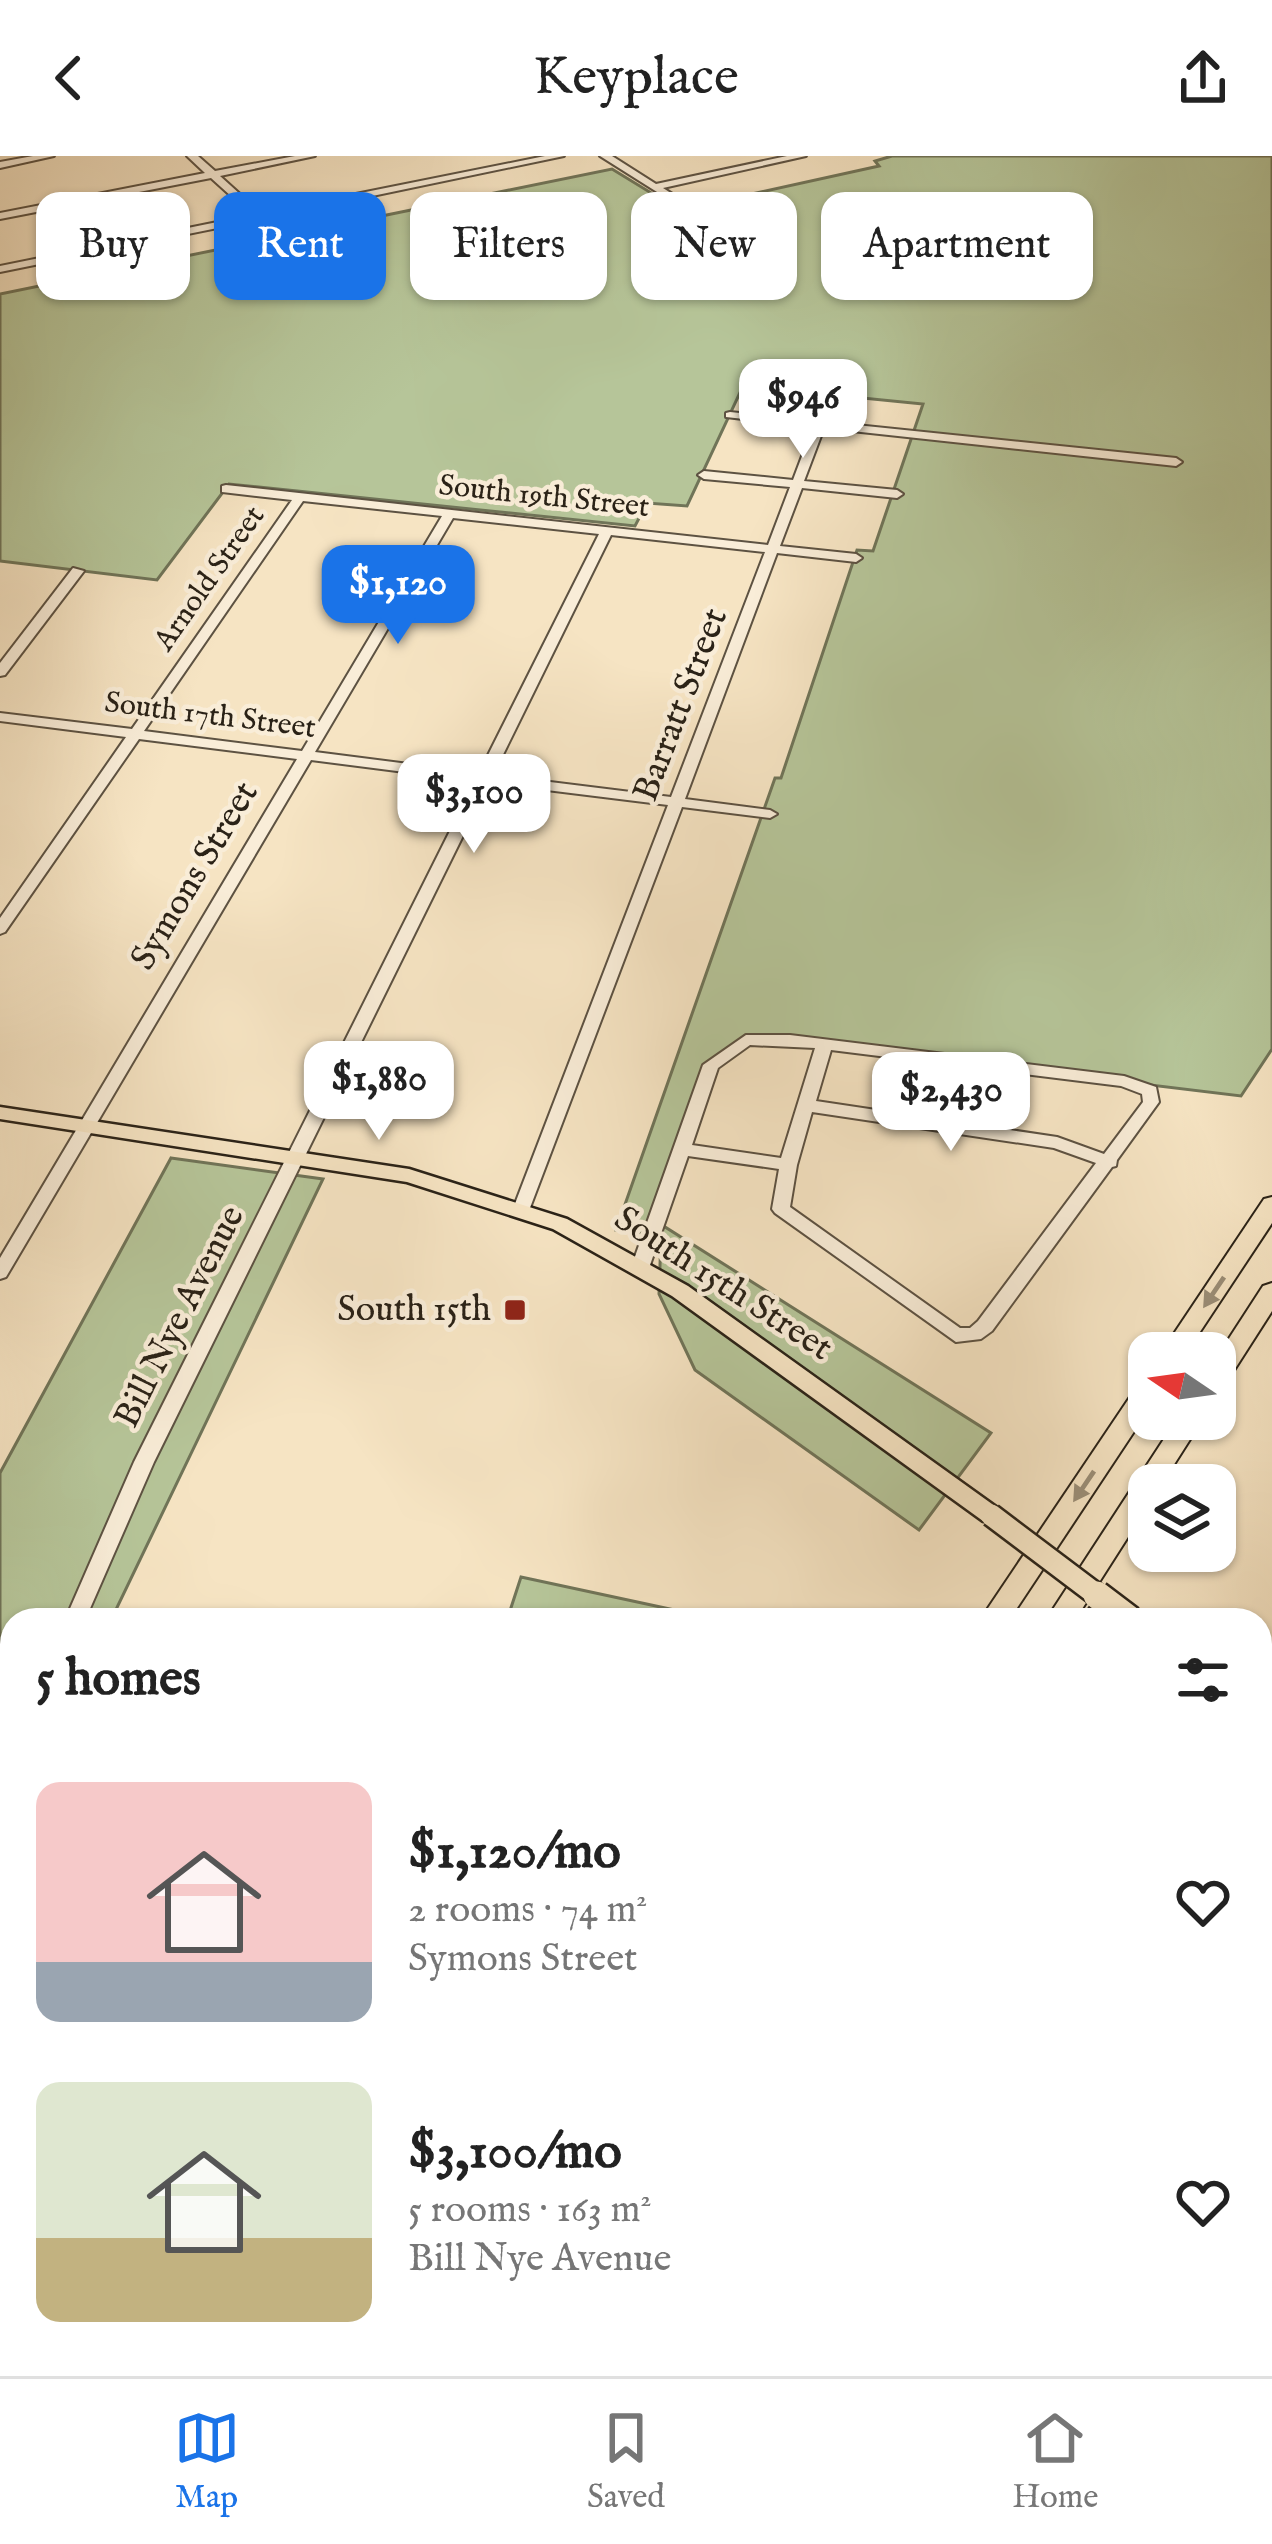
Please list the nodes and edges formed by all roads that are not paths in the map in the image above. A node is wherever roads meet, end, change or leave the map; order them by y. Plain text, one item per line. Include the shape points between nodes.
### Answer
1 (50, 156) edge
2 (192, 156) edge
3 (310, 156) edge
4 (559, 156) edge
5 (605, 156) edge
6 (801, 156) edge
7 (0, 165) edge
8 (213, 175) junction
9 (654, 187) junction
10 (232, 192) edge
11 (380, 192) edge
12 (662, 192) edge
13 (0, 216) edge
14 (214, 225) edge
15 (0, 268) edge
16 (730, 415) dead end
17 (820, 424) junction
18 (1177, 462) dead end
19 (704, 475) dead end
20 (798, 484) junction
21 (226, 489) dead end
22 (896, 494) dead end
23 (300, 497) junction
24 (450, 513) junction
25 (607, 530) junction
26 (773, 549) junction
27 (856, 558) dead end
28 (78, 571) dead end
29 (0, 672) edge
30 (0, 716) edge
31 (136, 734) junction
32 (305, 755) junction
33 (484, 778) junction
34 (676, 802) junction
35 (770, 814) dead end
36 (0, 929) edge
37 (824, 1045) junction
38 (805, 1106) junction
39 (0, 1114) edge
40 (85, 1126) junction
41 (681, 1149) junction
42 (296, 1159) junction
43 (1110, 1162) junction
44 (788, 1165) junction
45 (1272, 1205) edge
46 (522, 1209) junction
47 (641, 1265) junction
48 (0, 1274) edge
49 (1272, 1292) edge
50 (1187, 1332) edge
51 (1236, 1348) edge
52 (1128, 1420) edge
53 (1176, 1440) edge
54 (81, 1608) edge
55 (1002, 1608) edge
56 (1068, 1608) edge
57 (1114, 1608) edge

1 - 7 street
2 - 8 street
3 - 8 street
4 - 11 street
5 - 9 street
6 - 9 street
8 - 10 street
8 - 13 street
9 - 12 street
14 - 15 street
16 - 17 street
17 - 18 street
17 - 20 street, Barratt Street
19 - 20 street
20 - 22 street
20 - 26 street, Barratt Street
21 - 23 street, South 19th Street
23 - 24 street, South 19th Street
23 - 31 street, Arnold Street
24 - 25 street, South 19th Street
24 - 32 street, Symons Street
25 - 26 street, South 19th Street
25 - 33 street, Bill Nye Avenue
26 - 27 street, South 19th Street
26 - 34 street, Barratt Street
28 - 29 street
30 - 31 street, South 17th Street
31 - 32 street, South 17th Street
31 - 36 street, Arnold Street
32 - 33 street, South 17th Street
32 - 40 street, Symons Street
33 - 34 street, South 17th Street
33 - 42 street, Bill Nye Avenue
34 - 35 street, South 17th Street
34 - 46 street, Barratt Street
37 - 38 street
37 - 41 street via 763,1038 732,1045 711,1065
37 - 43 street via 1150,1090 1147,1114
38 - 43 street via 1057,1143
38 - 44 street
39 - 40 main road, South 15th Street
40 - 42 main road, South 15th Street
40 - 48 street, Symons Street
41 - 44 street
41 - 47 street
42 - 46 main road, South 15th Street via 409,1176
42 - 54 street, Bill Nye Avenue via 144,1462
43 - 44 street via 985,1326 965,1335 945,1331 786,1218 779,1201
45 -> 50 highway
46 - 47 main road, South 15th Street
47 - 57 main road, South 15th Street, bridge
49 - 51 highway
52 -> 55 highway
53 - 56 highway

